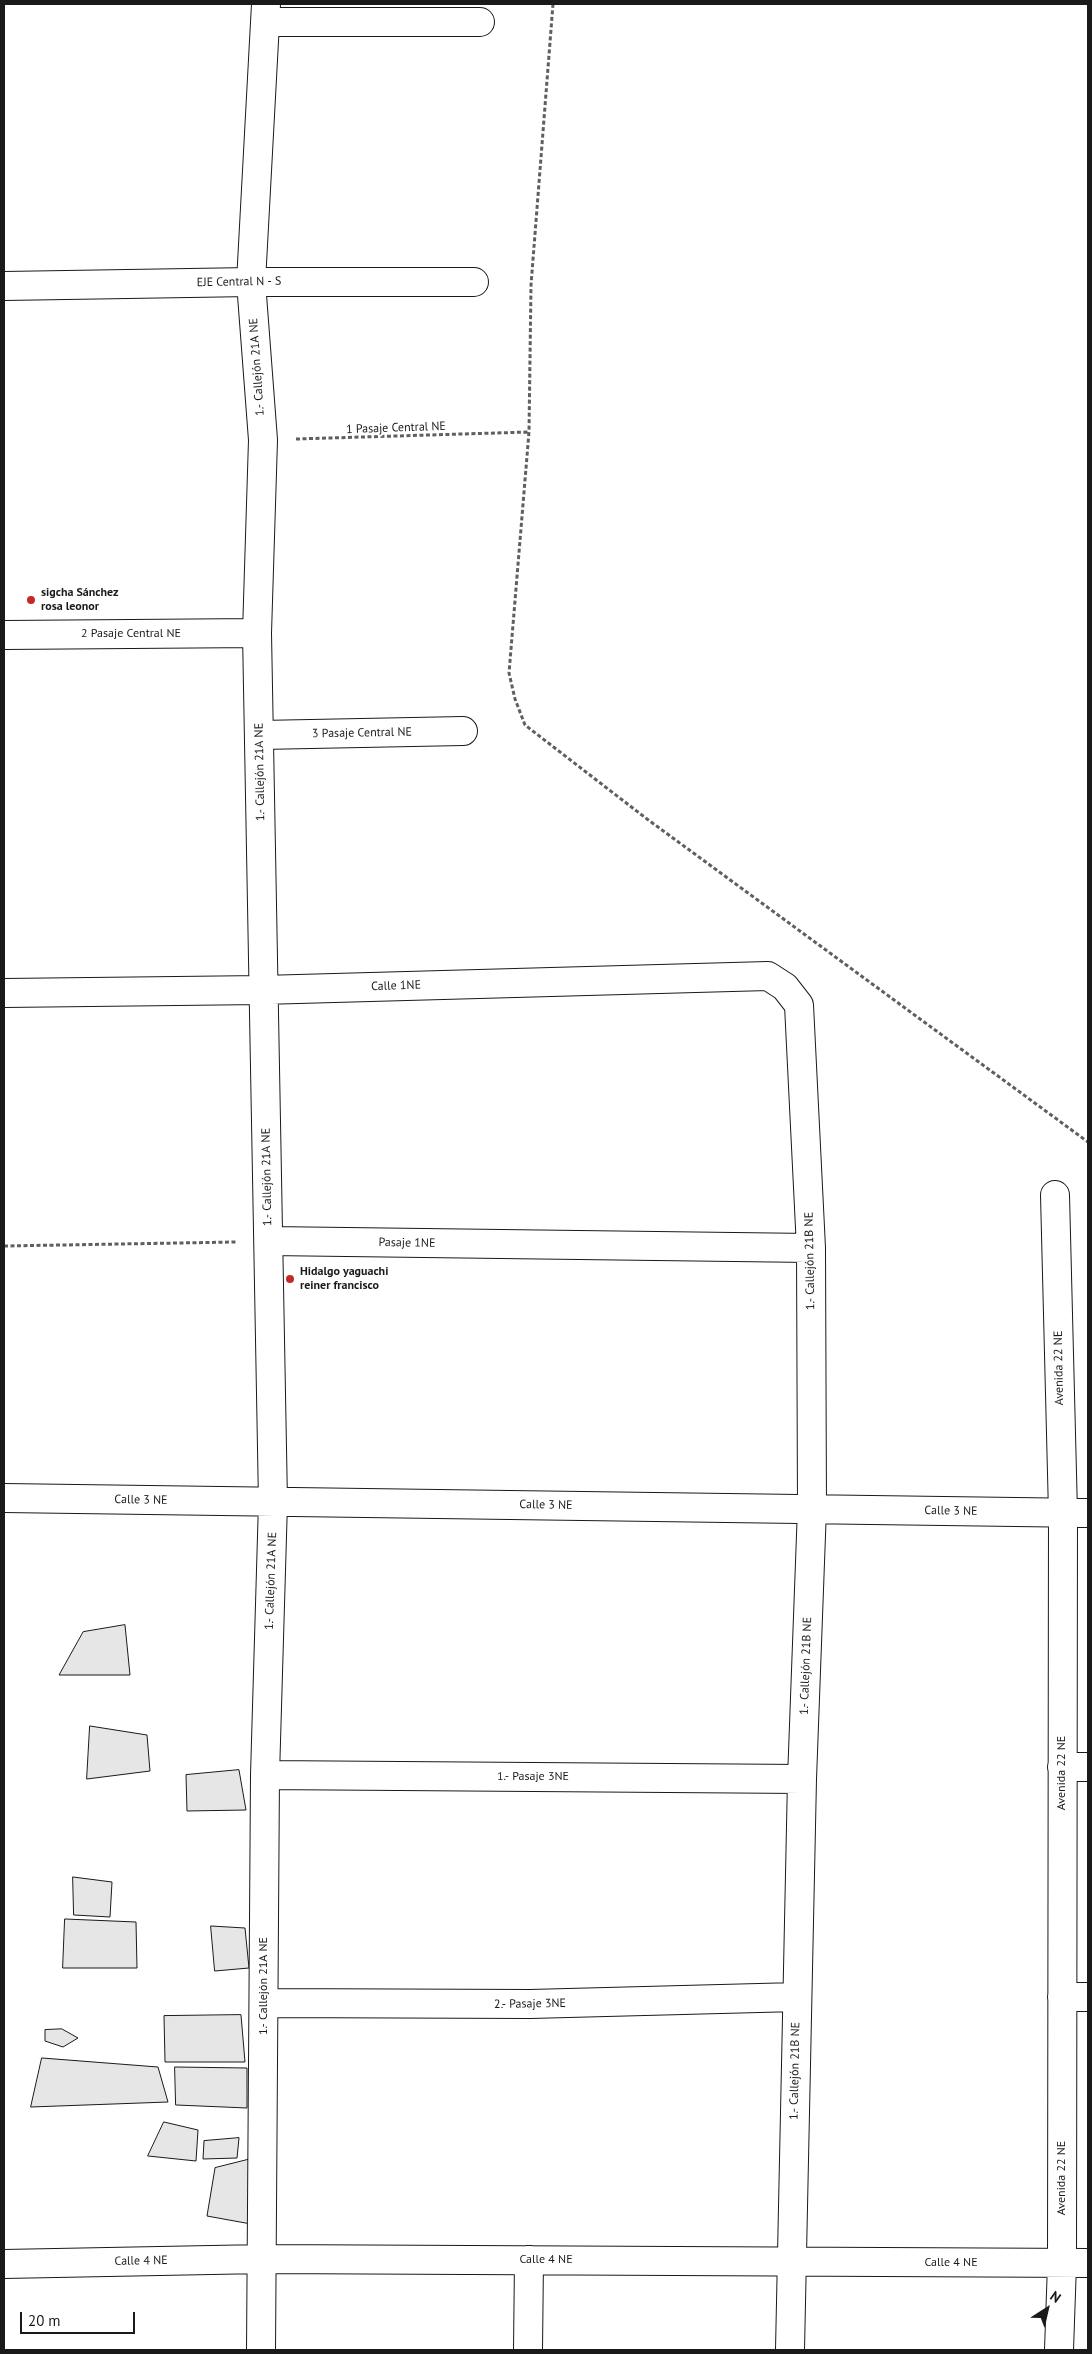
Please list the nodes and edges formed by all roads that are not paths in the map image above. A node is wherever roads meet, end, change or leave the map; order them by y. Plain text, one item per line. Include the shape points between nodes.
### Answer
1 (266, 13) edge
2 (480, 22) dead end
3 (251, 282) junction
4 (474, 282) dead end
5 (4, 286) edge
6 (258, 633) junction
7 (4, 635) edge
8 (463, 731) dead end
9 (260, 736) junction
10 (785, 987) joint
11 (262, 990) junction
12 (4, 993) edge
13 (1055, 1196) dead end
14 (269, 1241) junction
15 (811, 1248) junction
16 (4, 1498) edge
17 (273, 1502) junction
18 (812, 1508) junction
19 (1076, 1513) edge
20 (1075, 1767) edge
21 (265, 1774) junction
22 (802, 1779) junction
23 (797, 1997) junction
24 (1075, 1997) edge
25 (264, 2003) junction
26 (263, 2259) junction
27 (529, 2260) junction
28 (791, 2262) junction
29 (1088, 2263) edge
30 (4, 2264) edge
31 (1062, 2264) junction
32 (261, 2350) edge
33 (528, 2350) edge
34 (790, 2350) edge
35 (1059, 2350) edge

1 - 2 street
1 - 3 street, 1.- Callejón 21A NE
3 - 4 street, EJE Central N - S
3 - 5 street, EJE Central N - S
3 - 6 street, 1.- Callejón 21A NE via 263,440
6 - 7 street, 2 Pasaje Central NE
6 - 9 street, 1.- Callejón 21A NE
8 - 9 street, 3 Pasaje Central NE
9 - 11 street, 1.- Callejón 21A NE
10 - 11 street, Calle 1NE via 768,976
10 - 15 street, 1.- Callejón 21B NE via 799,1005
11 - 12 street, Calle 1NE
11 - 14 street, 1.- Callejón 21A NE
13 - 19 street, Avenida 22 NE
14 - 15 street, Pasaje 1NE
14 - 17 street, 1.- Callejón 21A NE
15 - 18 street, 1.- Callejón 21B NE
16 - 17 street, Calle 3 NE
17 - 18 street, Calle 3 NE
17 - 21 street, 1.- Callejón 21A NE
18 - 19 street, Calle 3 NE
18 - 22 street, 1.- Callejón 21B NE
19 - 20 street, Avenida 22 NE
20 - 24 street, Avenida 22 NE
21 - 22 street, 1.- Pasaje 3NE
21 - 25 street, 1.- Callejón 21A NE
22 - 23 street, 1.- Callejón 21B NE
23 - 25 street, 2.- Pasaje 3NE via 530,2004
23 - 28 street, 1.- Callejón 21B NE
24 - 31 street, Avenida 22 NE
25 - 26 street, 1.- Callejón 21A NE
26 - 27 street, Calle 4 NE
26 - 30 street, Calle 4 NE
26 - 32 street, 1.- Callejón 21A NE
27 - 28 street, Calle 4 NE
27 - 33 street
28 - 31 street, Calle 4 NE
28 - 34 street, 1.- Callejón 21B NE
29 - 31 street, Calle 4 NE
31 - 35 street, Avenida 22 NE

